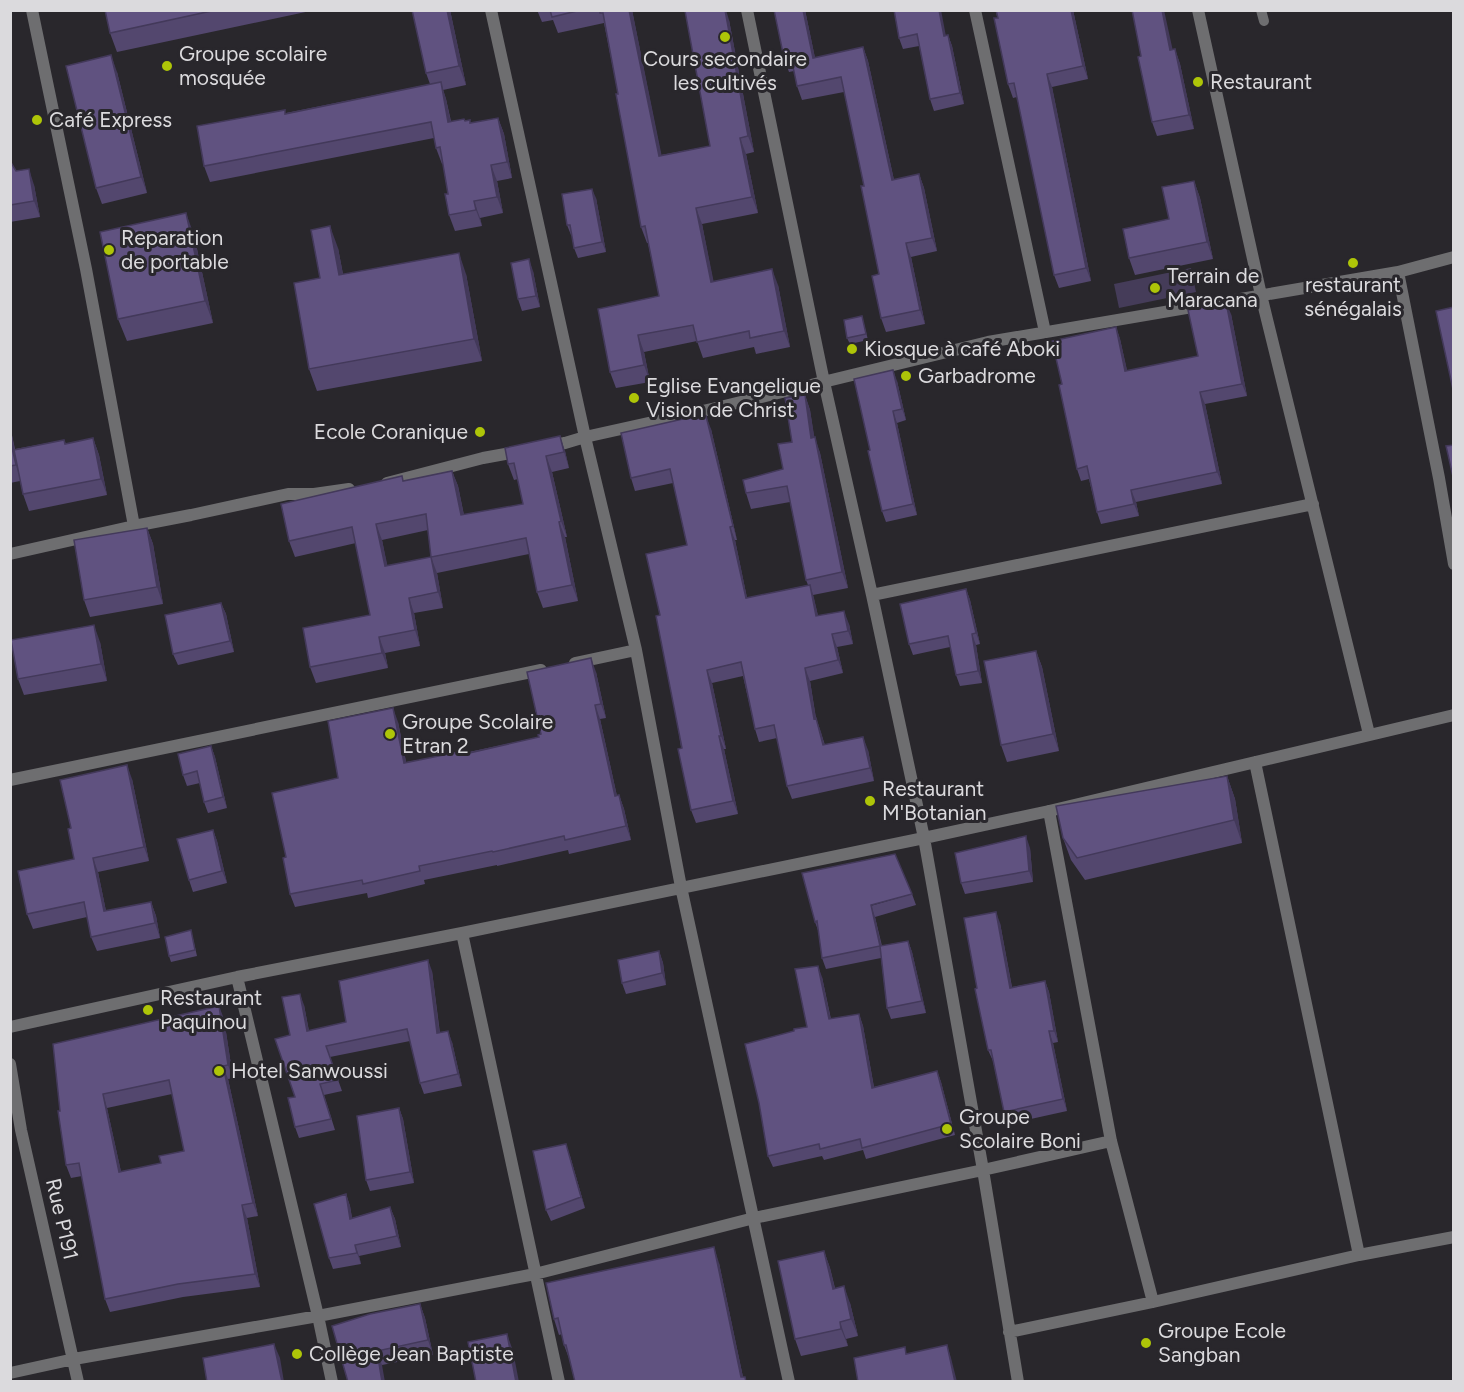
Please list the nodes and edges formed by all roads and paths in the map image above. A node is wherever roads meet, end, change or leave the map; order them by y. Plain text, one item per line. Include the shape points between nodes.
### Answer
1 (32, 10) edge
2 (491, 10) edge
3 (747, 10) edge
4 (975, 10) edge
5 (1198, 10) edge
6 (1454, 257) edge
7 (1398, 272) junction
8 (1261, 295) junction
9 (1045, 332) junction
10 (824, 382) junction
11 (585, 436) junction
12 (1313, 504) junction
13 (134, 526) junction
14 (10, 554) edge
15 (1454, 564) edge
16 (873, 595) junction
17 (636, 650) junction
18 (1454, 715) edge
19 (1369, 734) junction
20 (1255, 762) junction
21 (10, 780) edge
22 (1048, 811) junction
23 (924, 838) junction
24 (681, 887) junction
25 (462, 933) junction
26 (237, 976) junction
27 (10, 1027) edge
28 (10, 1064) edge
29 (16, 1131) edge
30 (1111, 1141) junction
31 (983, 1170) junction
32 (754, 1218) junction
33 (1454, 1238) edge
34 (1359, 1255) junction
35 (535, 1274) junction
36 (1154, 1302) junction
37 (318, 1316) junction
38 (1009, 1332) junction
39 (74, 1359) junction
40 (10, 1374) edge
41 (78, 1382) edge
42 (332, 1382) edge
43 (559, 1382) edge
44 (789, 1382) edge
45 (1018, 1382) edge

1 - 13 street
2 - 11 street
3 - 10 street
4 - 9 street
5 - 8 street
6 - 7 street
7 - 8 street
7 - 15 street
8 - 9 street
8 - 12 street
9 - 10 street
10 - 11 street
10 - 16 street
11 - 13 street via 367,486 288,494
11 - 17 street
12 - 16 street
12 - 19 street
13 - 14 street
16 - 23 street
17 - 21 street
17 - 24 street
18 - 19 street
19 - 20 street
20 - 22 street
20 - 34 street
22 - 23 street
22 - 30 street
23 - 24 street
23 - 31 street
24 - 25 street
24 - 32 street
25 - 26 street
25 - 35 street
26 - 27 street
26 - 37 street
28 - 29 street, Rue P191
29 - 39 street, Rue P191
30 - 31 street
30 - 36 street
31 - 32 street
31 - 38 street
32 - 35 street
32 - 44 street
33 - 34 street
34 - 36 street
35 - 37 street
35 - 43 street
36 - 38 street
37 - 39 street
37 - 42 street
38 - 45 street
39 - 40 street
39 - 41 street, Rue P191

